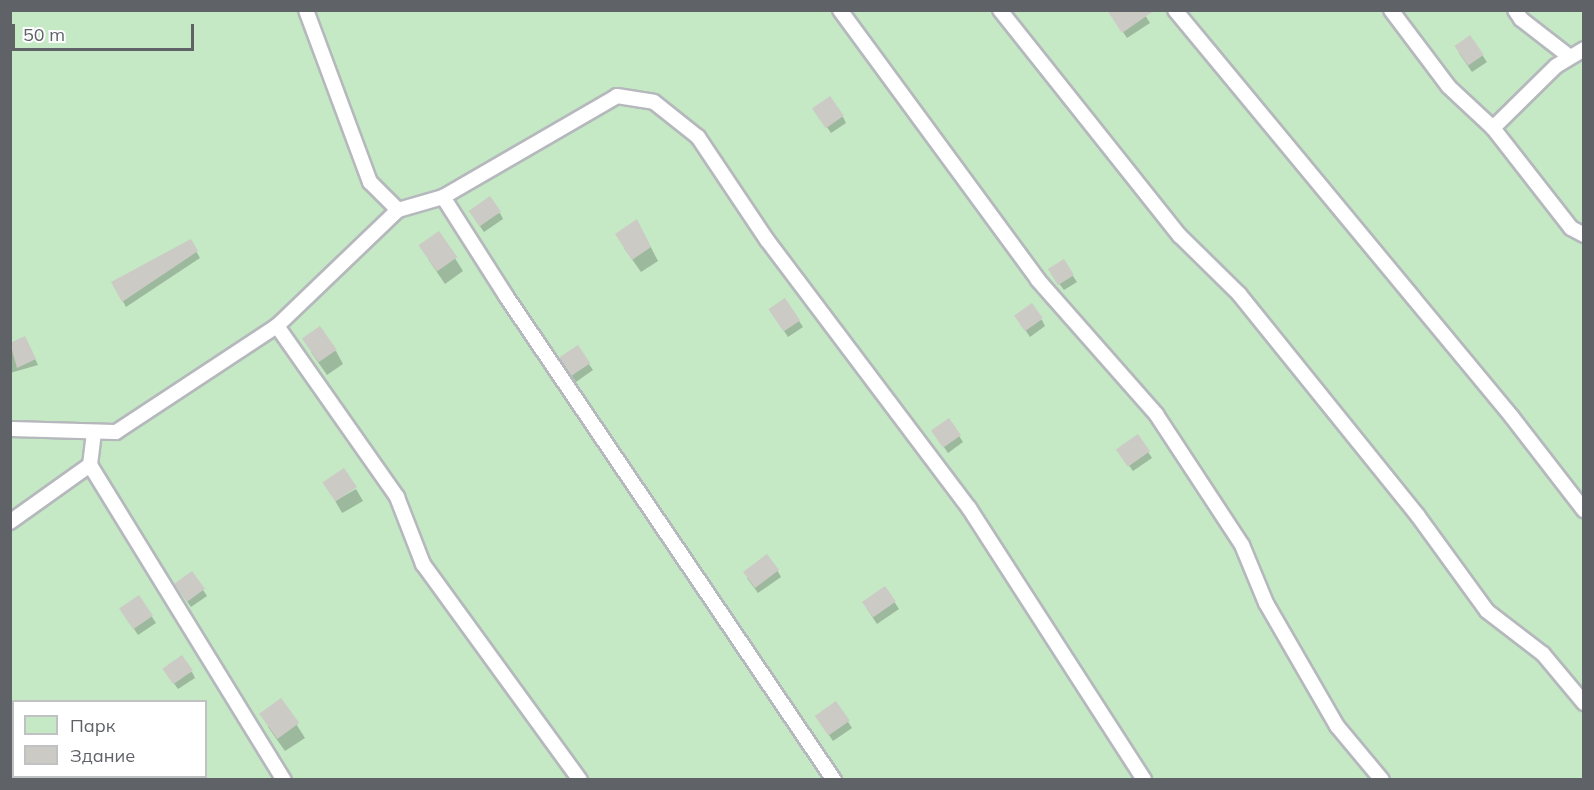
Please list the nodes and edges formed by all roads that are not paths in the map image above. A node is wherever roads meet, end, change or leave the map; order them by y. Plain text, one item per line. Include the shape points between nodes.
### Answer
1 (306, 10) edge
2 (840, 10) edge
3 (1000, 10) edge
4 (1175, 10) edge
5 (1391, 10) edge
6 (1515, 10) edge
7 (1584, 49) edge
8 (1570, 57) junction
9 (1493, 128) junction
10 (443, 197) junction
11 (398, 210) junction
12 (1584, 235) edge
13 (277, 326) junction
14 (10, 429) edge
15 (94, 432) junction
16 (90, 465) junction
17 (1584, 510) edge
18 (10, 522) edge
19 (1584, 703) edge
20 (284, 780) edge
21 (580, 780) edge
22 (834, 780) edge
23 (1144, 780) edge
24 (1382, 780) edge

1 - 11 lane via 370,182
2 - 24 lane via 1038,280 1156,414 1242,545 1266,603 1337,726
3 - 19 lane via 1180,236 1239,294 1418,516 1487,611 1543,654
4 - 17 lane via 1512,417
5 - 9 lane via 1449,87
6 - 8 lane
7 - 8 lane
8 - 9 lane
9 - 12 lane via 1571,228
10 - 11 lane
10 - 22 lane
10 - 23 lane via 617,96 654,102 698,137 767,240 969,508
11 - 13 lane
13 - 15 lane via 116,432
13 - 21 lane via 397,497 423,564
14 - 15 lane
15 - 16 lane
16 - 18 lane
16 - 20 lane

